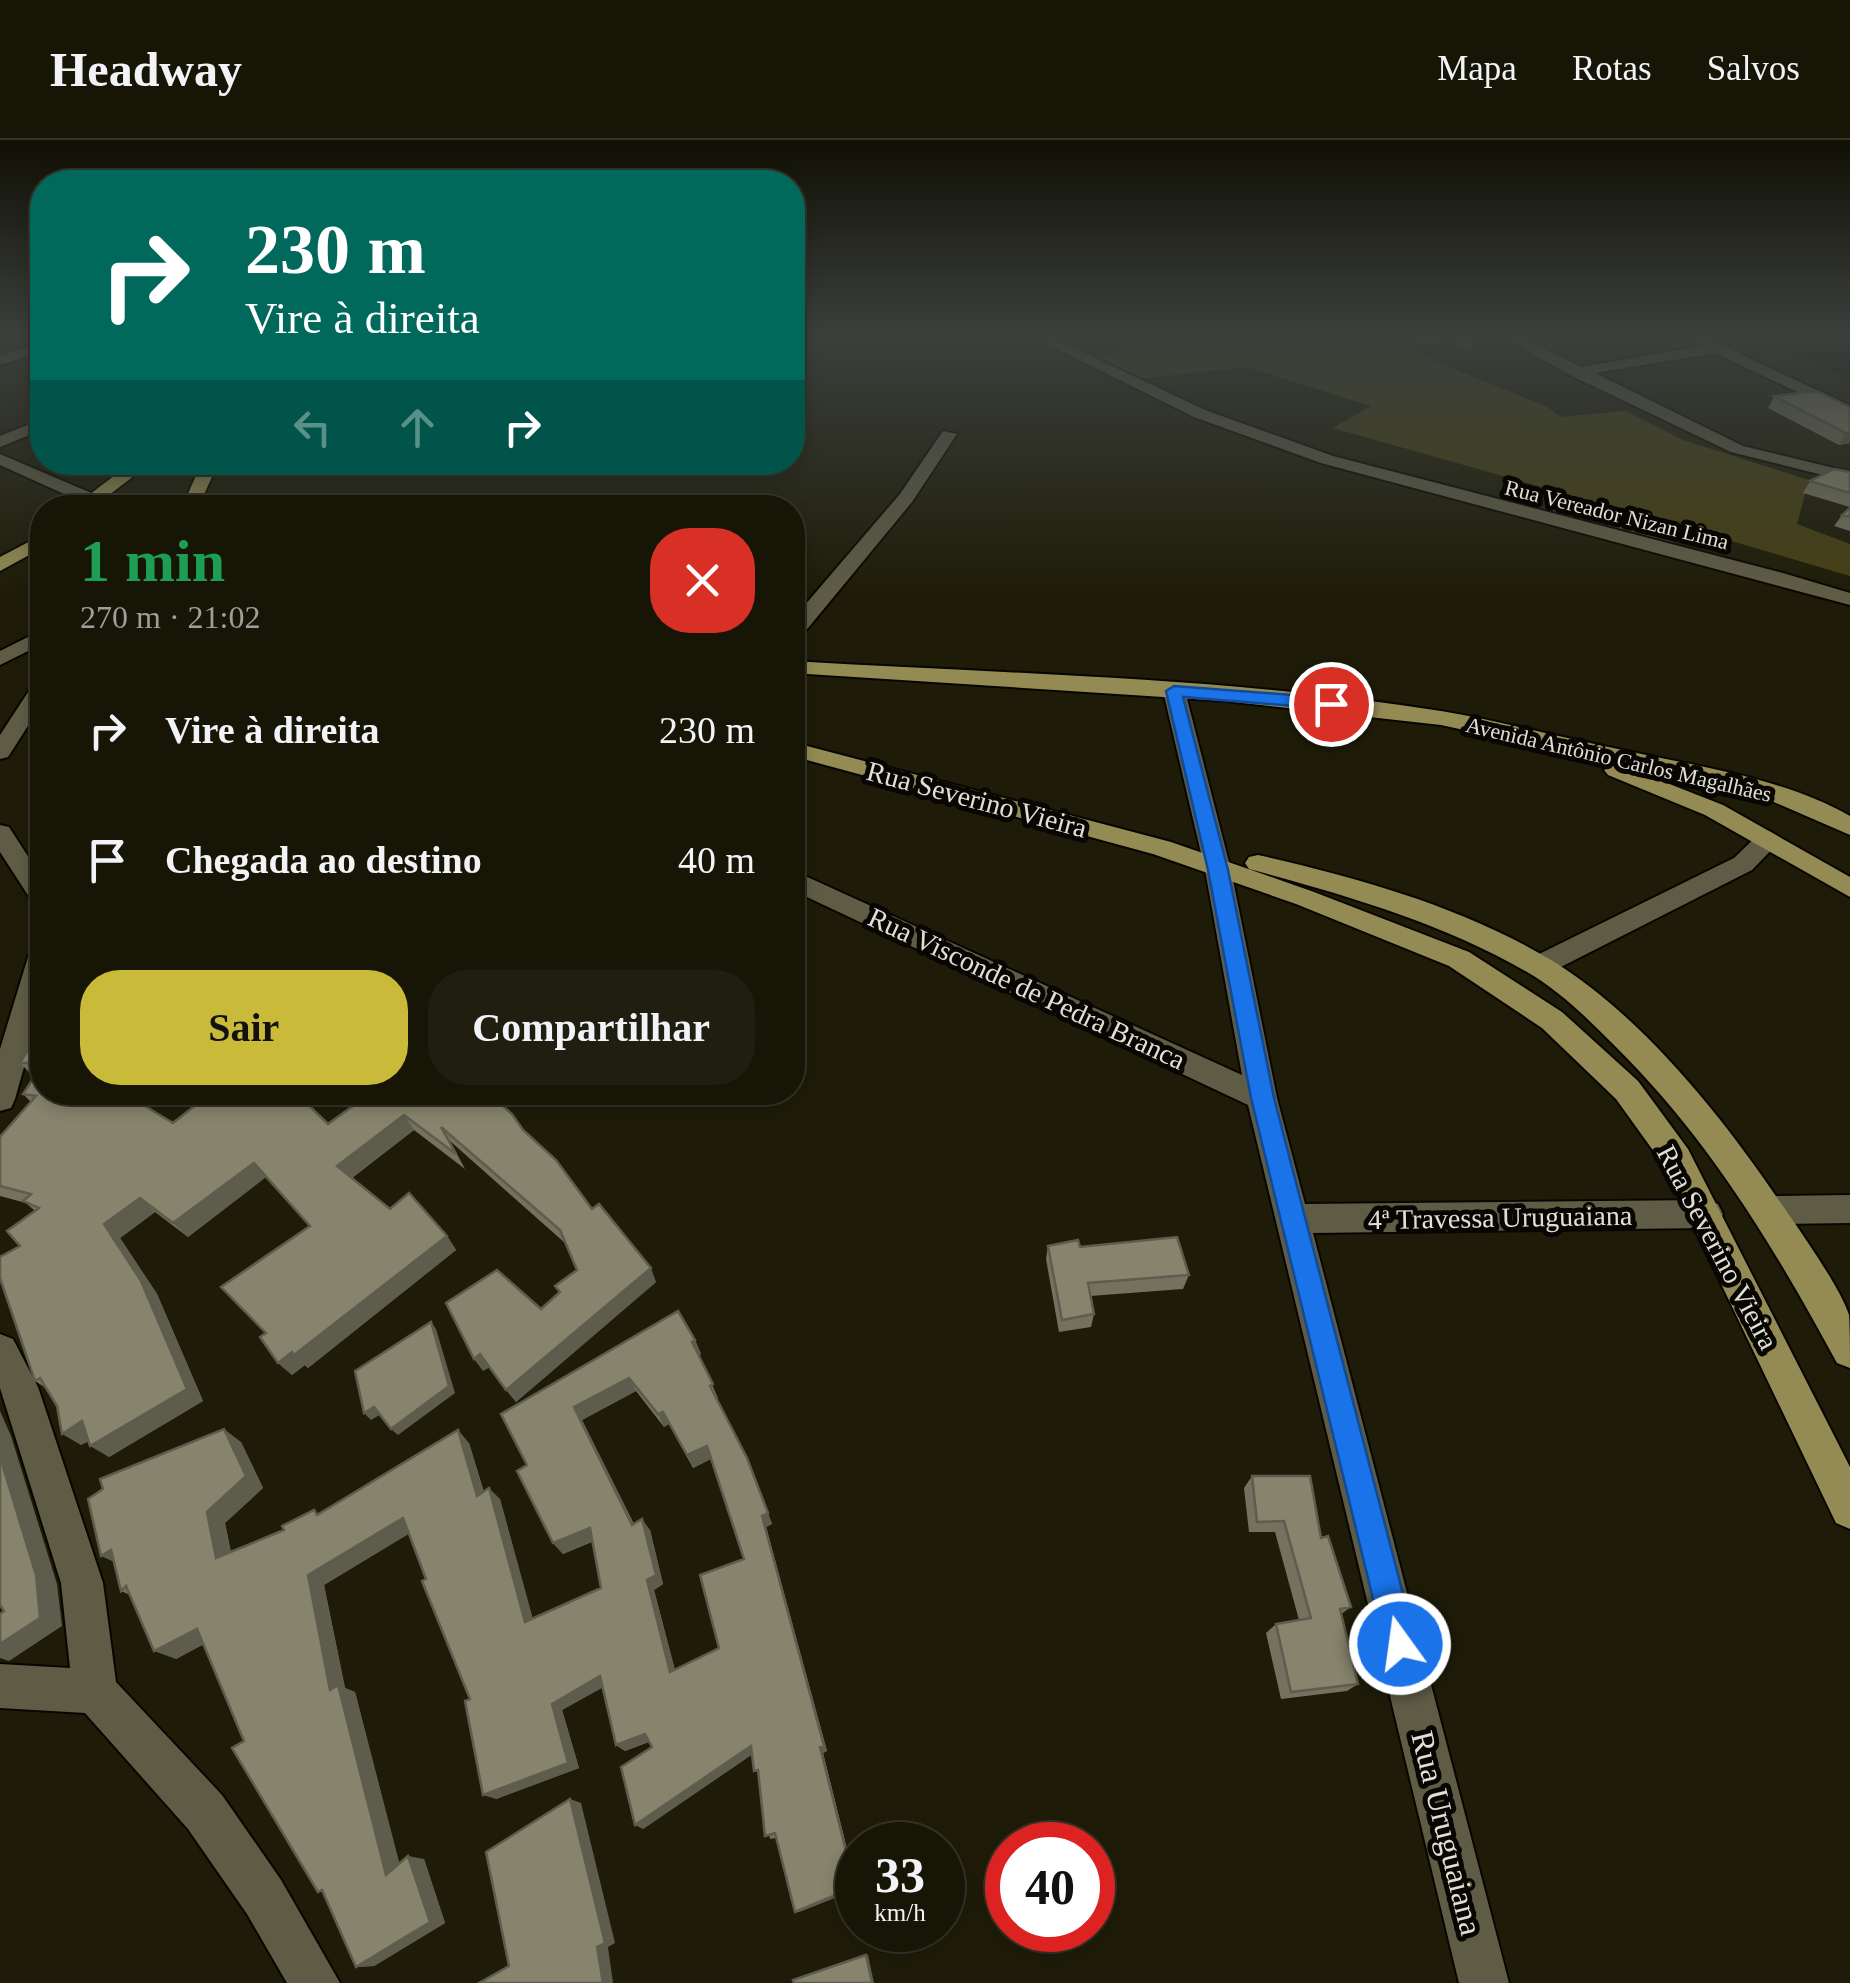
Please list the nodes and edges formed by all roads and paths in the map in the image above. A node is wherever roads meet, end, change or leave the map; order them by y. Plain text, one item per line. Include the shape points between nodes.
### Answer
1 (1225, 423) edge
2 (1682, 423) edge
3 (30, 428) edge
4 (948, 434) dead end
5 (4, 438) edge
6 (30, 439) edge
7 (0, 459) edge
8 (30, 475) edge
9 (31, 475) edge
10 (136, 475) edge
11 (1850, 477) edge
12 (70, 495) edge
13 (100, 495) edge
14 (30, 548) edge
15 (0, 565) edge
16 (1850, 599) edge
17 (805, 617) edge
18 (30, 643) edge
19 (0, 659) edge
20 (805, 668) edge
21 (1174, 691) junction
22 (30, 706) edge
23 (1441, 718) junction
24 (0, 752) edge
25 (805, 752) edge
26 (1843, 819) edge
27 (0, 832) edge
28 (1769, 839) junction
29 (1216, 861) junction
30 (30, 878) edge
31 (805, 884) edge
32 (1850, 888) edge
33 (1539, 966) junction
34 (30, 997) edge
35 (2, 1093) edge
36 (1262, 1098) junction
37 (1850, 1208) edge
38 (1771, 1210) junction
39 (1706, 1214) junction
40 (1294, 1220) junction
41 (0, 1351) edge
42 (1850, 1351) edge
43 (1850, 1509) edge
44 (0, 1686) edge
45 (96, 1692) junction
46 (314, 1983) edge
47 (1484, 1983) edge

1 - 16 street, Rua Vereador Nizan Lima via 1485,504
2 - 11 street via 1737,449
3 - 5 street
4 - 17 street via 906,497
5 - 6 street
7 - 8 street
9 - 12 street
10 - 13 main road
14 - 15 main road
18 - 19 street
20 - 21 main road, Avenida Antônio Carlos Magalhães
21 - 23 main road, Avenida Antônio Carlos Magalhães
21 - 29 street, Rua Uruguaiana
22 - 24 street
23 - 26 main road, Avenida Antônio Carlos Magalhães via 1700,774
23 - 28 main road, Avenida Antônio Carlos Magalhães via 1636,778
25 - 29 main road, Rua Severino Vieira via 1162,848 1182,846
26 - 28 main road via 1788,812 1770,826
27 - 30 street
28 - 32 main road, Avenida Antônio Carlos Magalhães
28 - 33 street via 1743,864
29 - 33 main road, Rua Severino Vieira via 1270,865 1403,906
29 - 36 street, Rua Uruguaiana
29 - 39 main road, Rua Severino Vieira via 1459,959 1552,1020 1627,1090 1677,1158
31 - 36 street, Rua Visconde de Pedra Branca
33 - 38 main road, Rua Severino Vieira via 1662,1071
34 - 35 street
36 - 40 street, Rua Uruguaiana
37 - 38 street
38 - 42 main road, Rua Severino Vieira
39 - 40 street, 4ª Travessa Uruguaiana
39 - 43 main road, Rua Severino Vieira
40 - 47 street, Rua Uruguaiana
41 - 45 street via 19,1387 82,1583
44 - 45 street
45 - 46 street via 205,1812

